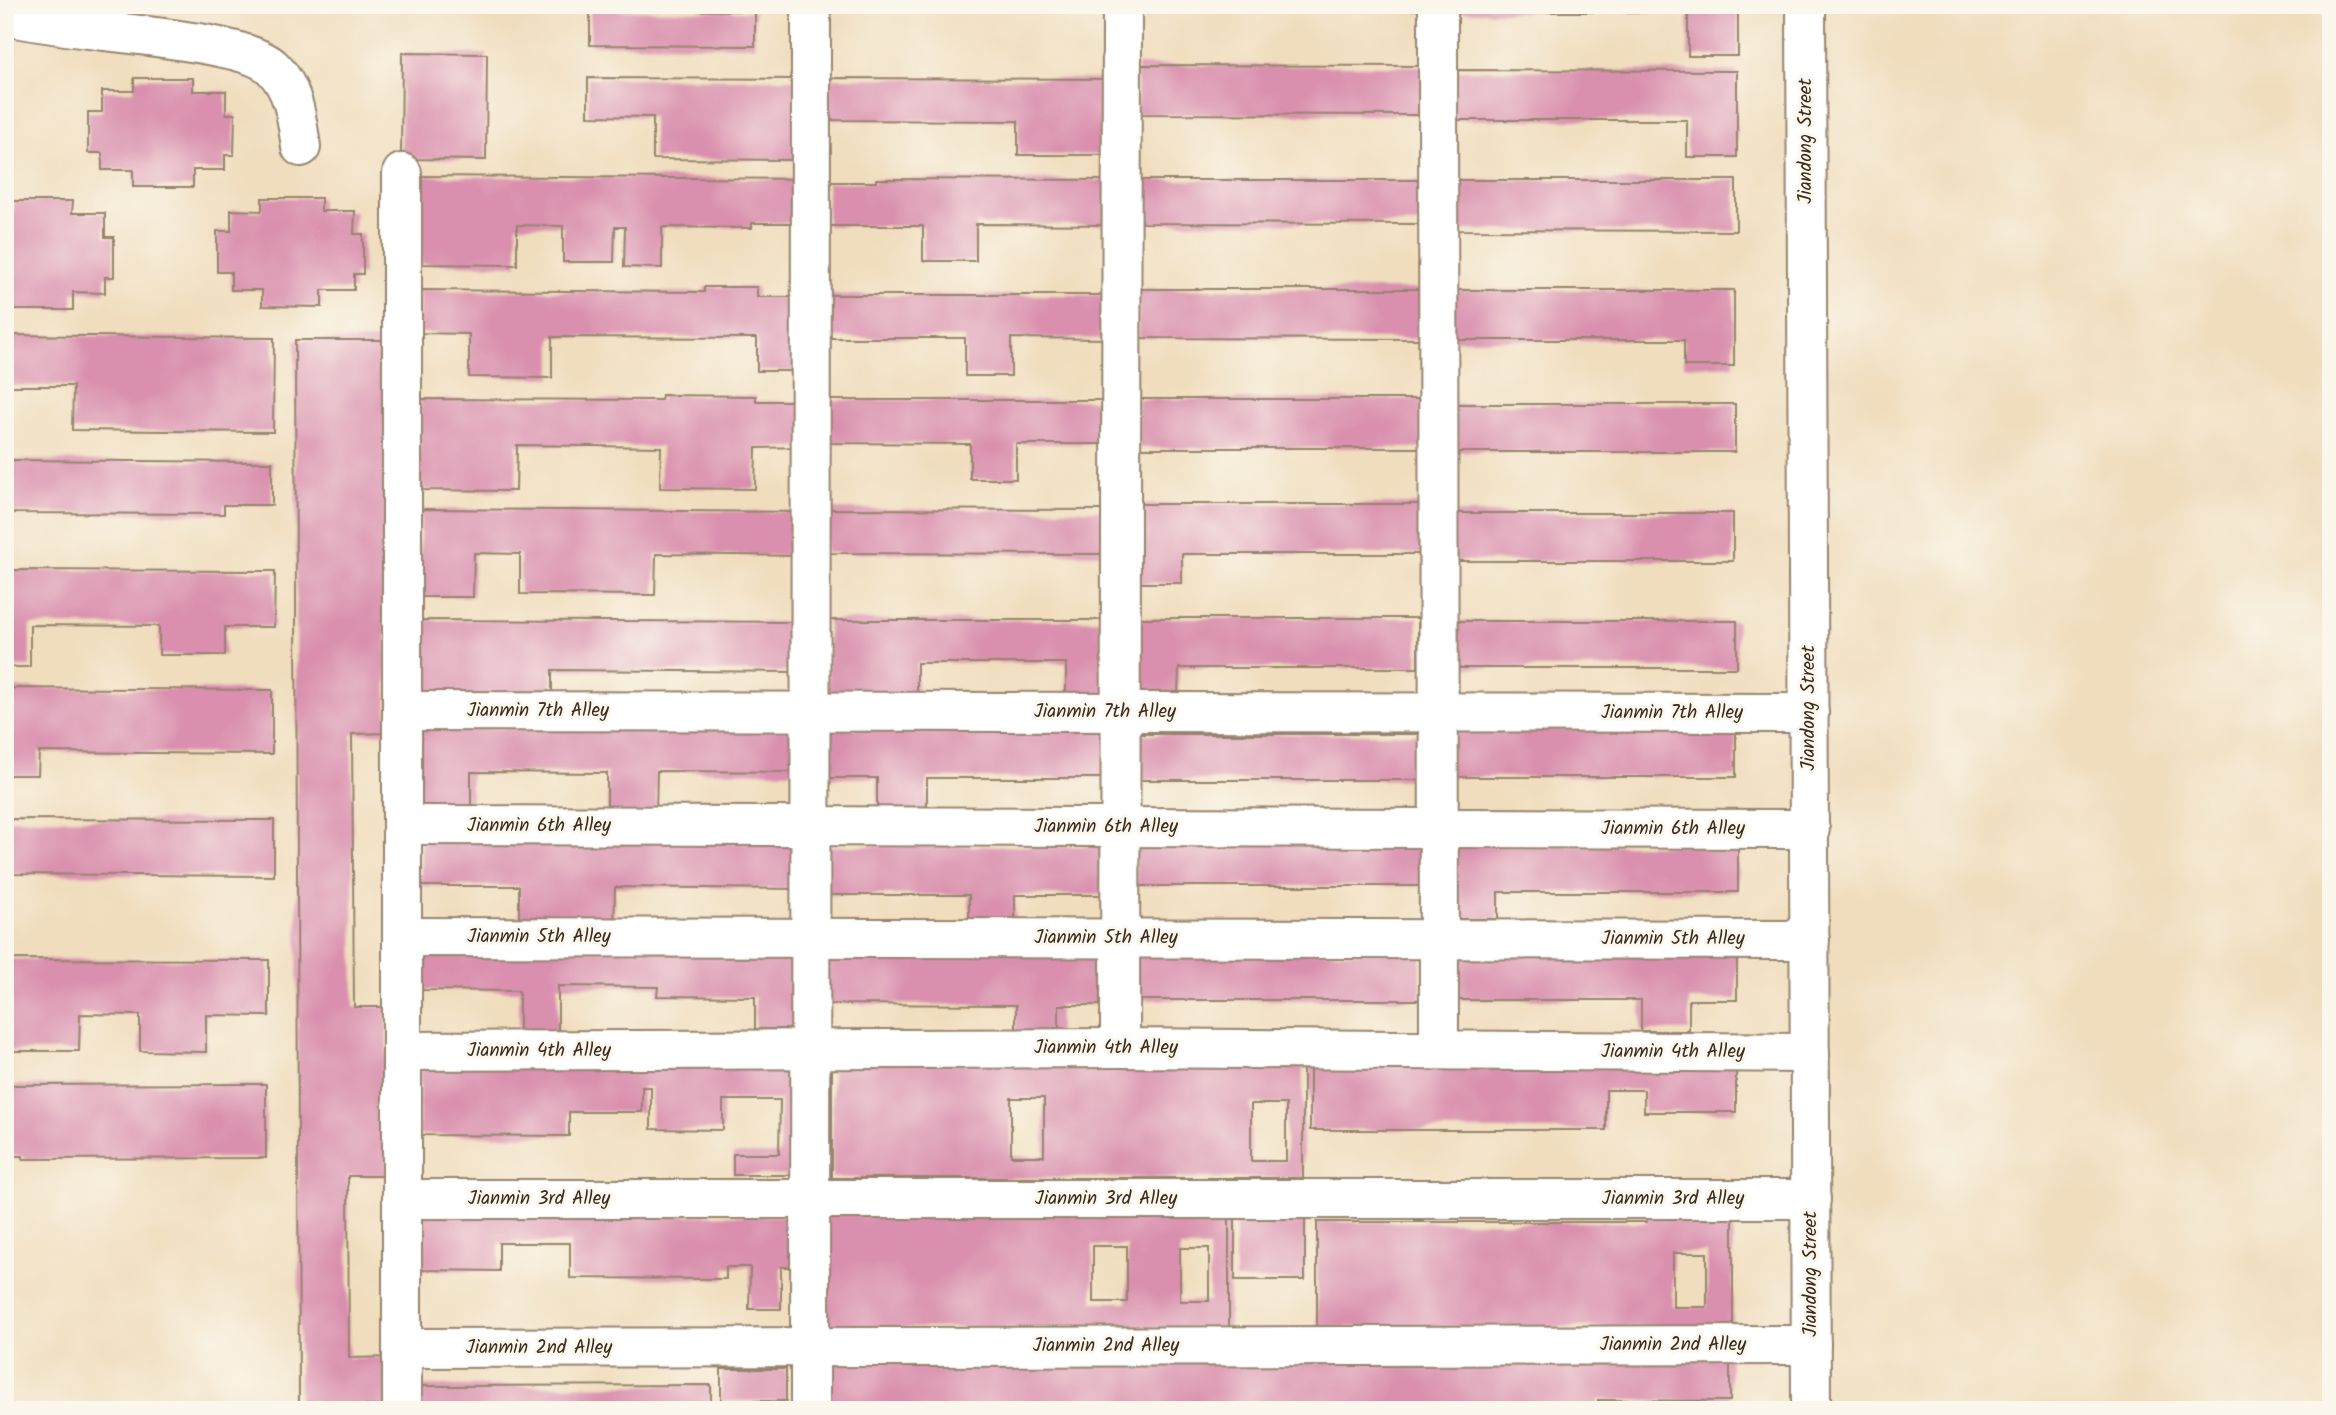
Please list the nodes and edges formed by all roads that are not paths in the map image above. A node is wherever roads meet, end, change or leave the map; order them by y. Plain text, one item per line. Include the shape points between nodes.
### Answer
1 (811, 5) edge
2 (1122, 5) edge
3 (1438, 5) edge
4 (1806, 5) edge
5 (5, 16) edge
6 (301, 148) dead end
7 (402, 173) dead end
8 (402, 711) junction
9 (810, 711) junction
10 (1121, 712) junction
11 (1439, 712) junction
12 (1809, 713) junction
13 (402, 825) junction
14 (810, 826) junction
15 (1120, 827) junction
16 (1439, 828) junction
17 (1810, 829) junction
18 (402, 937) junction
19 (810, 937) junction
20 (1120, 938) junction
21 (1439, 939) junction
22 (1810, 940) junction
23 (1120, 1048) junction
24 (810, 1049) junction
25 (1439, 1050) junction
26 (402, 1051) junction
27 (1810, 1053) junction
28 (402, 1199) junction
29 (810, 1199) junction
30 (1811, 1199) junction
31 (1811, 1345) junction
32 (810, 1347) junction
33 (402, 1348) junction
34 (402, 1410) edge
35 (810, 1410) edge
36 (1811, 1410) edge

1 - 9 street
2 - 10 street
3 - 11 street
4 - 12 street, Jiandong Street
5 - 6 street via 245,53 272,66 285,84 295,106
7 - 8 street
8 - 9 street, Jianmin 7th Alley
8 - 13 street
9 - 10 street, Jianmin 7th Alley
9 - 14 street
10 - 11 street, Jianmin 7th Alley
10 - 15 street
11 - 12 street, Jianmin 7th Alley
11 - 16 street
12 - 17 street, Jiandong Street
13 - 14 street, Jianmin 6th Alley
13 - 18 street
14 - 15 street, Jianmin 6th Alley
14 - 19 street
15 - 16 street, Jianmin 6th Alley
15 - 20 street
16 - 17 street, Jianmin 6th Alley
16 - 21 street
17 - 22 street, Jiandong Street
18 - 19 street, Jianmin 5th Alley
18 - 26 street
19 - 20 street, Jianmin 5th Alley
19 - 24 street
20 - 21 street, Jianmin 5th Alley
20 - 23 street
21 - 22 street, Jianmin 5th Alley
21 - 25 street
22 - 27 street, Jiandong Street
23 - 24 street, Jianmin 4th Alley
23 - 25 street, Jianmin 4th Alley
24 - 26 street, Jianmin 4th Alley
24 - 29 street
25 - 27 street, Jianmin 4th Alley
26 - 28 street
27 - 30 street, Jiandong Street
28 - 29 street, Jianmin 3rd Alley
28 - 33 street
29 - 30 street, Jianmin 3rd Alley
29 - 32 street
30 - 31 street, Jiandong Street
31 - 32 street, Jianmin 2nd Alley
31 - 36 street, Jiandong Street
32 - 33 street, Jianmin 2nd Alley
32 - 35 street
33 - 34 street

